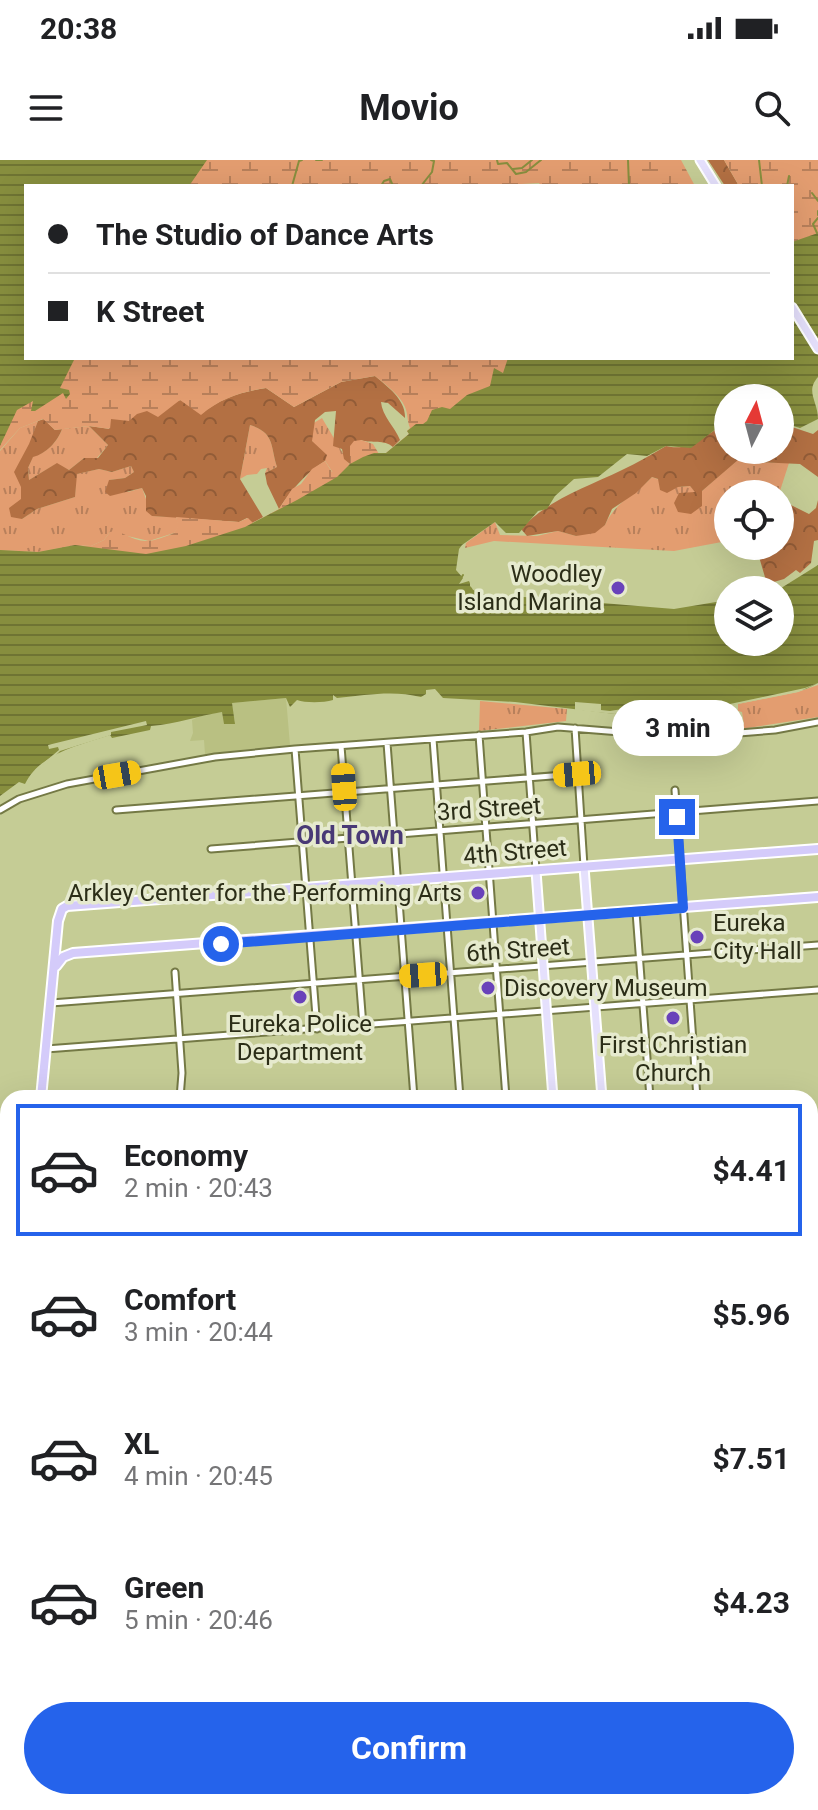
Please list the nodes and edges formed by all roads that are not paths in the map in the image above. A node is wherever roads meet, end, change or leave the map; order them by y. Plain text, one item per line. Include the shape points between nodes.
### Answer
1 (700, 160) edge
2 (715, 184) edge
3 (794, 310) edge
4 (818, 349) edge
5 (818, 722) edge
6 (575, 728) junction
7 (526, 732) junction
8 (479, 735) junction
9 (433, 739) junction
10 (387, 743) junction
11 (341, 746) junction
12 (295, 749) junction
13 (577, 774) junction
14 (529, 778) junction
15 (482, 782) junction
16 (437, 785) junction
17 (391, 789) junction
18 (675, 790) dead end
19 (345, 792) junction
20 (299, 796) junction
21 (818, 801) edge
22 (0, 810) edge
23 (116, 810) dead end
24 (676, 812) junction
25 (580, 820) junction
26 (532, 824) junction
27 (486, 827) junction
28 (440, 831) junction
29 (394, 834) junction
30 (348, 838) junction
31 (302, 841) junction
32 (211, 849) dead end
33 (818, 849) edge
34 (680, 859) junction
35 (584, 867) junction
36 (536, 871) junction
37 (489, 874) junction
38 (443, 878) junction
39 (397, 880) junction
40 (352, 884) junction
41 (306, 888) junction
42 (818, 897) edge
43 (683, 908) junction
44 (636, 911) junction
45 (588, 915) junction
46 (539, 919) junction
47 (492, 922) junction
48 (447, 926) junction
49 (401, 929) junction
50 (355, 934) junction
51 (310, 937) junction
52 (57, 938) junction
53 (818, 945) edge
54 (70, 954) junction
55 (686, 955) junction
56 (639, 959) junction
57 (591, 962) junction
58 (56, 966) junction
59 (543, 966) junction
60 (497, 970) junction
61 (175, 972) dead end
62 (451, 973) junction
63 (405, 977) junction
64 (359, 980) junction
65 (313, 984) junction
66 (818, 990) edge
67 (177, 994) junction
68 (690, 1000) junction
69 (51, 1003) junction
70 (643, 1004) junction
71 (595, 1008) junction
72 (546, 1011) junction
73 (500, 1015) junction
74 (454, 1018) junction
75 (408, 1022) junction
76 (363, 1026) junction
77 (317, 1029) junction
78 (180, 1039) junction
79 (46, 1049) junction
80 (42, 1090) edge
81 (181, 1090) edge
82 (413, 1090) edge
83 (459, 1090) edge
84 (505, 1090) edge
85 (552, 1090) edge
86 (601, 1090) edge
87 (649, 1090) edge
88 (696, 1090) edge

1 - 2 main road
3 - 4 main road
5 - 6 street via 717,734
6 - 7 street
6 - 13 street
7 - 8 street
7 - 14 street
8 - 9 street
8 - 15 street
9 - 10 street
9 - 16 street
10 - 11 street
10 - 17 street
11 - 12 street
11 - 19 street
12 - 20 street
12 - 22 street via 215,757 67,784
13 - 14 street
13 - 25 street
14 - 15 street
14 - 26 street
15 - 16 street
15 - 27 street
16 - 17 street
16 - 28 street
17 - 19 street
17 - 29 street
18 - 24 street
19 - 20 street
19 - 30 street
20 - 23 street
20 - 31 street
21 - 24 street, 3rd Street
24 - 25 street, 3rd Street
24 - 34 street
25 - 26 street, 3rd Street
25 - 35 street
26 - 27 street, 3rd Street
26 - 36 street
27 - 28 street, 3rd Street
27 - 37 street
28 - 29 street, 3rd Street
28 - 38 street
29 - 30 street, 3rd Street
29 - 39 street
30 - 31 street, 3rd Street
30 - 40 street
31 - 32 street, 3rd Street
31 - 41 street
33 - 34 highway, 4th Street
34 - 35 highway, 4th Street
34 - 43 street
35 - 36 highway, 4th Street
35 - 45 main road
36 - 37 highway, 4th Street
36 - 46 main road
37 - 38 highway, 4th Street
37 - 47 street
38 - 39 highway, 4th Street
38 - 48 street
39 - 40 highway, 4th Street
39 - 49 street
40 - 41 highway, 4th Street
40 - 50 street
41 - 51 street
41 - 52 highway, 4th Street via 65,904
42 - 43 highway
43 - 44 highway
43 - 55 street
44 - 45 highway
44 - 56 street
45 - 46 highway
45 - 57 main road
46 - 47 highway
46 - 59 main road
47 - 48 highway
47 - 60 street
48 - 49 highway
48 - 62 street
49 - 50 highway
49 - 63 street
50 - 51 highway
50 - 64 street
51 - 54 highway
51 - 65 street
52 - 54 highway via 61,952
52 - 58 highway
53 - 55 street, 6th Street
54 - 58 highway
55 - 56 street, 6th Street
55 - 68 street
56 - 57 street, 6th Street
56 - 70 street
57 - 59 street, 6th Street
57 - 71 main road
58 - 69 highway
59 - 60 street, 6th Street
59 - 72 main road
60 - 62 street, 6th Street
60 - 73 street
61 - 67 street
62 - 63 street, 6th Street
62 - 74 street
63 - 64 street, 6th Street
63 - 75 street
64 - 65 street, 6th Street
64 - 76 street
65 - 67 street, 6th Street
65 - 77 street
66 - 68 street
67 - 69 street, 6th Street
67 - 78 street
68 - 70 street
68 - 88 street
69 - 79 highway
70 - 71 street
70 - 87 street
71 - 72 street
71 - 86 main road
72 - 73 street
72 - 85 main road
73 - 74 street
73 - 84 street
74 - 75 street
74 - 83 street
75 - 76 street
75 - 82 street
76 - 77 street
77 - 78 street
78 - 79 street
78 - 81 street
79 - 80 highway

